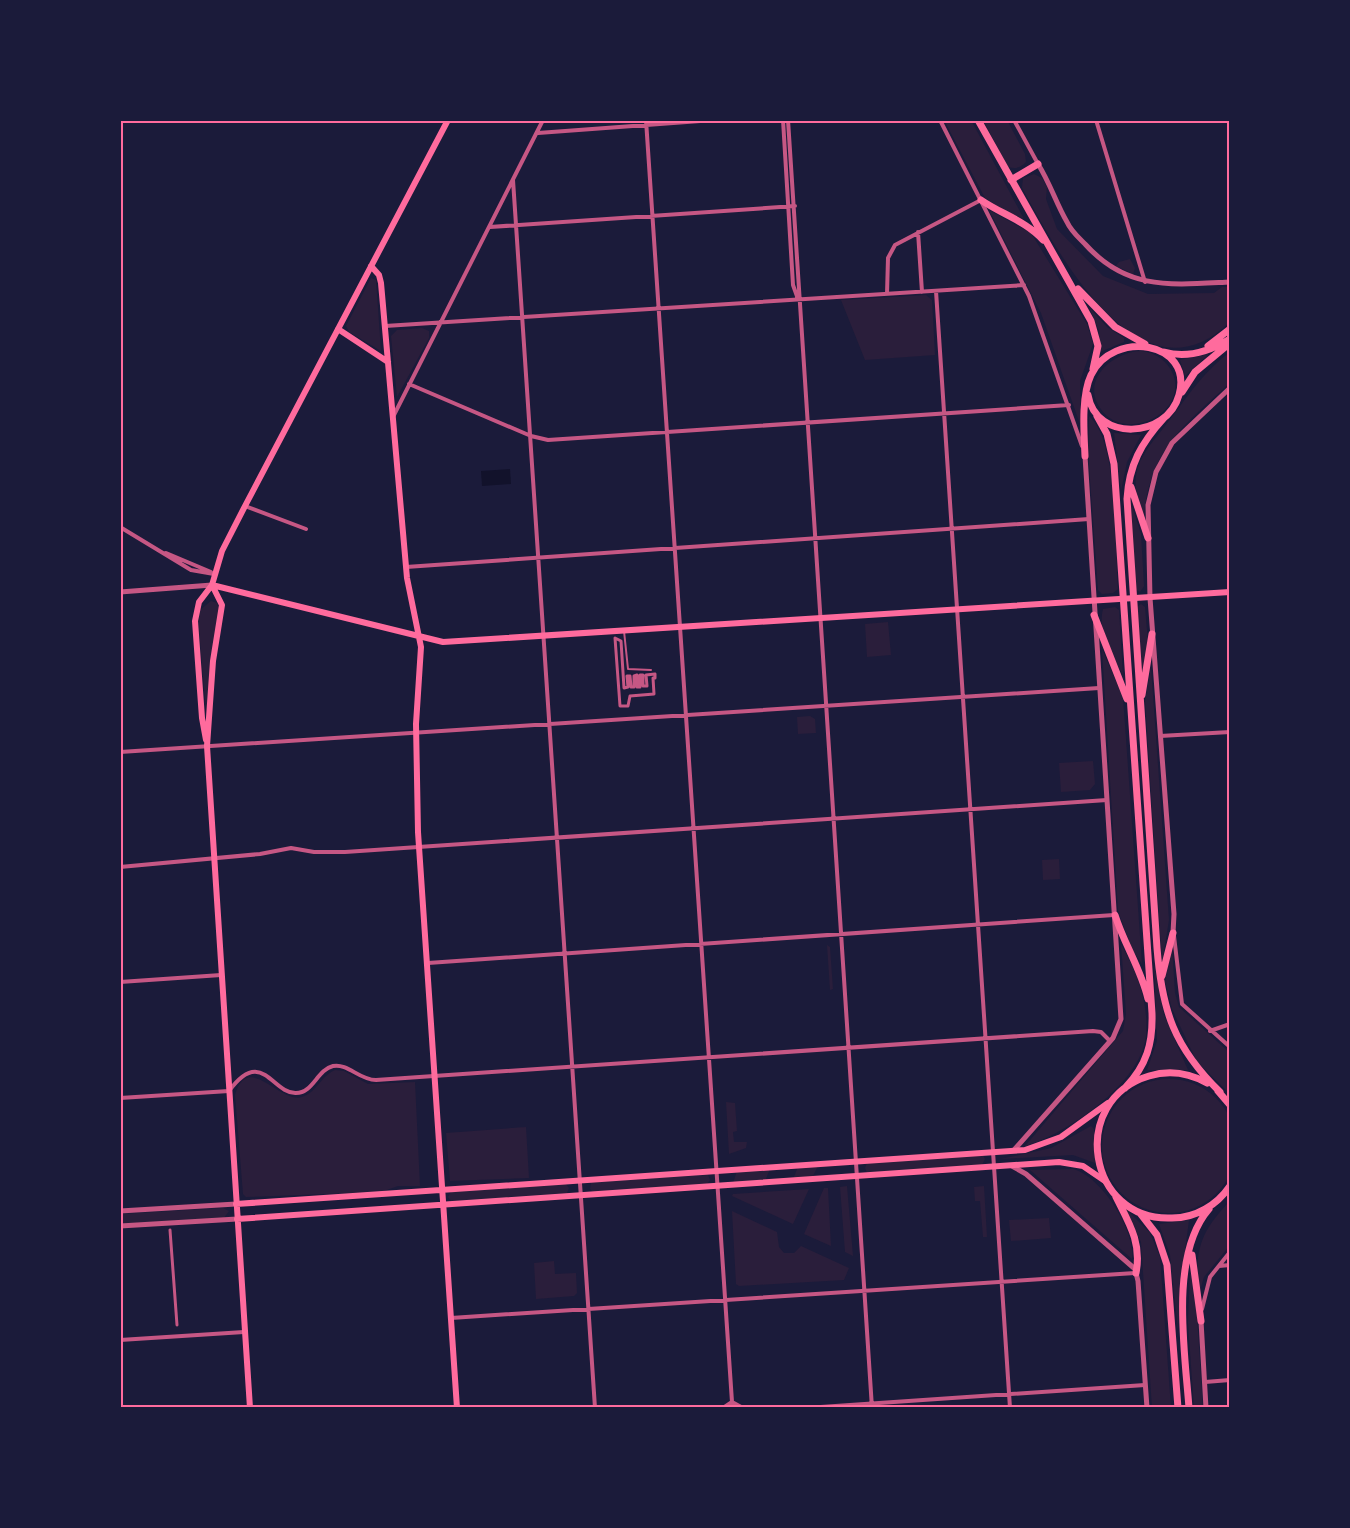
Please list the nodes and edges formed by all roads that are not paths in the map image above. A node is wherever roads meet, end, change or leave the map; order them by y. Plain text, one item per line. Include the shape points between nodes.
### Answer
1 (448, 120) edge
2 (543, 120) edge
3 (714, 120) edge
4 (783, 120) edge
5 (788, 120) edge
6 (939, 120) edge
7 (978, 120) edge
8 (1014, 120) edge
9 (1096, 120) edge
10 (646, 122) edge
11 (537, 133) junction
12 (1038, 164) junction
13 (513, 180) junction
14 (1011, 180) junction
15 (981, 200) junction
16 (795, 206) junction
17 (788, 207) junction
18 (653, 216) junction
19 (516, 225) junction
20 (489, 227) junction
21 (918, 232) junction
22 (1053, 250) junction
23 (371, 266) junction
24 (1066, 276) junction
25 (1145, 282) junction
26 (1230, 282) edge
27 (1024, 285) junction
28 (936, 291) junction
29 (922, 292) junction
30 (887, 294) junction
31 (798, 300) junction
32 (659, 309) junction
33 (523, 318) junction
34 (441, 322) junction
35 (385, 326) junction
36 (338, 329) junction
37 (1230, 329) edge
38 (1230, 343) edge
39 (1158, 350) junction
40 (1196, 353) junction
41 (388, 362) junction
42 (1092, 374) junction
43 (410, 384) junction
44 (1230, 388) edge
45 (1088, 395) junction
46 (1178, 399) junction
47 (1069, 405) junction
48 (944, 414) junction
49 (1097, 416) junction
50 (392, 418) junction
51 (1164, 418) junction
52 (807, 423) junction
53 (668, 432) junction
54 (531, 436) junction
55 (1085, 456) junction
56 (1129, 478) junction
57 (244, 506) junction
58 (1089, 519) junction
59 (120, 527) edge
60 (306, 529) dead end
61 (951, 529) junction
62 (814, 538) junction
63 (1148, 538) junction
64 (676, 548) junction
65 (162, 552) junction
66 (539, 557) junction
67 (184, 559) junction
68 (181, 565) junction
69 (406, 567) junction
70 (214, 574) junction
71 (212, 585) junction
72 (120, 592) edge
73 (1230, 592) edge
74 (1132, 598) junction
75 (1150, 598) junction
76 (1123, 599) junction
77 (1093, 600) junction
78 (956, 609) junction
79 (1094, 615) junction
80 (820, 618) junction
81 (681, 627) junction
82 (624, 631) junction
83 (1152, 634) junction
84 (544, 636) junction
85 (421, 638) junction
86 (615, 638) joint
87 (651, 670) dead end
88 (1099, 688) junction
89 (962, 697) junction
90 (826, 706) junction
91 (1140, 709) junction
92 (687, 715) junction
93 (1131, 716) junction
94 (550, 724) junction
95 (416, 732) junction
96 (1230, 732) edge
97 (1160, 735) junction
98 (207, 746) junction
99 (120, 752) edge
100 (1107, 800) junction
101 (970, 809) junction
102 (833, 818) junction
103 (695, 828) junction
104 (557, 837) junction
105 (419, 847) junction
106 (214, 858) junction
107 (120, 867) edge
108 (1114, 915) junction
109 (977, 925) junction
110 (1173, 933) junction
111 (841, 934) junction
112 (702, 944) junction
113 (565, 953) junction
114 (427, 963) junction
115 (222, 975) junction
116 (120, 982) edge
117 (1161, 987) junction
118 (1152, 1013) junction
119 (1230, 1024) edge
120 (1210, 1031) junction
121 (985, 1038) junction
122 (1110, 1041) junction
123 (1230, 1047) edge
124 (848, 1048) junction
125 (710, 1057) junction
126 (573, 1067) junction
127 (434, 1076) junction
128 (1125, 1088) junction
129 (229, 1091) junction
130 (1220, 1092) junction
131 (1118, 1095) junction
132 (120, 1098) edge
133 (1230, 1105) edge
134 (1014, 1150) junction
135 (993, 1151) junction
136 (855, 1160) junction
137 (1012, 1166) junction
138 (994, 1168) junction
139 (717, 1170) junction
140 (856, 1177) junction
141 (580, 1180) junction
142 (1107, 1183) junction
143 (718, 1186) junction
144 (1229, 1188) edge
145 (441, 1190) junction
146 (1113, 1192) junction
147 (581, 1196) junction
148 (236, 1204) junction
149 (1213, 1204) junction
150 (442, 1205) junction
151 (120, 1211) edge
152 (1138, 1211) junction
153 (237, 1219) junction
154 (120, 1226) edge
155 (170, 1230) dead end
156 (1192, 1240) junction
157 (1230, 1252) edge
158 (1230, 1265) edge
159 (1218, 1266) junction
160 (1136, 1273) junction
161 (1001, 1282) junction
162 (864, 1291) junction
163 (726, 1300) junction
164 (589, 1309) junction
165 (450, 1318) junction
166 (1201, 1321) junction
167 (177, 1325) dead end
168 (245, 1332) junction
169 (120, 1340) edge
170 (1230, 1380) edge
171 (1205, 1382) junction
172 (1145, 1385) junction
173 (1009, 1394) junction
174 (732, 1402) junction
175 (872, 1406) edge
176 (250, 1408) edge
177 (457, 1408) edge
178 (595, 1408) edge
179 (723, 1408) edge
180 (743, 1408) edge
181 (806, 1408) edge
182 (1010, 1408) edge
183 (1147, 1408) edge
184 (1178, 1408) edge
185 (1189, 1408) edge
186 (1206, 1408) edge

1 - 23 main road
2 - 11 street
3 - 10 street
4 - 17 street
5 - 16 street
6 - 15 street
7 - 14 main road
8 - 12 street
9 - 25 street
10 - 11 street
10 - 18 street
11 - 13 street
12 - 14 main road
12 - 25 street via 1071,229 1107,266
13 - 19 street
13 - 20 street
14 - 22 main road
15 - 21 street
15 - 22 main road via 1029,226
15 - 27 street
16 - 17 street
16 - 31 street
17 - 18 street
17 - 31 street via 793,285
18 - 19 street
18 - 32 street
19 - 20 street
19 - 33 street
20 - 34 street
21 - 29 street
21 - 30 street via 891,249
22 - 24 main road
23 - 35 main road via 381,278
23 - 36 main road
24 - 39 main road via 1107,321
24 - 42 main road via 1097,338
25 - 26 street
27 - 28 street
27 - 47 street
28 - 29 street
28 - 48 street
29 - 30 street
30 - 31 street
31 - 32 street
31 - 52 street
32 - 33 street
32 - 53 street
33 - 34 street
33 - 54 street
34 - 35 street
34 - 43 street
35 - 41 main road
36 - 41 main road
36 - 57 main road
37 - 40 main road
38 - 40 main road
38 - 46 main road via 1195,372
39 - 40 main road via 1179,356
39 - 42 main road via 1137,345 1119,349 1103,359
39 - 46 main road via 1172,361 1178,373
41 - 50 main road
42 - 45 main road
43 - 50 street
43 - 54 street
44 - 63 street via 1166,453 1150,494
45 - 49 main road
45 - 55 main road
46 - 51 main road
47 - 48 street
47 - 55 street
48 - 52 street
48 - 61 street
49 - 51 main road via 1110,426 1125,430 1149,426
49 - 76 main road via 1107,435 1114,464
50 - 69 main road
51 - 56 main road via 1139,448
52 - 53 street
52 - 62 street
53 - 54 street via 553,440
53 - 64 street
54 - 66 street
55 - 58 street
56 - 63 main road
56 - 74 main road via 1127,522
57 - 60 street
57 - 70 main road
58 - 61 street
58 - 77 street
59 - 65 street
61 - 62 street
61 - 78 street
62 - 64 street
62 - 80 street
63 - 75 street
64 - 66 street
64 - 81 street
65 - 67 street
65 - 68 street
66 - 69 street
66 - 84 street
67 - 68 street
67 - 70 street
68 - 70 street
69 - 85 main road
70 - 71 main road
71 - 72 street
71 - 85 main road
71 - 98 main road via 222,605 213,661
71 - 98 main road via 199,602 195,621 201,718
73 - 75 main road
74 - 75 main road
74 - 76 main road
74 - 91 main road
75 - 83 street
76 - 77 main road
76 - 93 main road
77 - 78 main road
77 - 79 street
78 - 80 main road
78 - 89 street
79 - 88 street
79 - 93 main road via 1123,684
80 - 81 main road
80 - 90 street
81 - 82 main road
81 - 92 street
82 - 84 main road
82 - 87 lane via 628,669
83 - 91 main road
83 - 97 street
84 - 85 main road via 442,642
84 - 94 street
85 - 95 main road
86 - 86 street via 621,641 624,688 628,687 627,676 634,687 637,675 640,687 640,675 647,686 646,675 655,674 654,694 630,696 628,706 620,706
88 - 89 street
88 - 100 street
89 - 90 street
89 - 101 street
90 - 92 street
90 - 102 street
91 - 117 main road
92 - 94 street
92 - 103 street
93 - 118 main road
94 - 95 street
94 - 104 street
95 - 98 street
95 - 105 main road
96 - 97 street
97 - 110 street
98 - 99 street
98 - 106 main road
100 - 101 street
100 - 108 street
101 - 102 street
101 - 109 street
102 - 103 street
102 - 111 street
103 - 104 street
103 - 112 street
104 - 105 street
104 - 113 street
105 - 106 street via 332,852 291,848
105 - 114 main road
106 - 107 street
106 - 115 main road
108 - 109 street
108 - 118 main road via 1140,973
108 - 122 street via 1121,1019
109 - 111 street
109 - 121 street
110 - 117 main road
110 - 120 street via 1178,951 1180,998
111 - 112 street
111 - 124 street
112 - 113 street
112 - 125 street
113 - 114 street
113 - 126 street
114 - 127 main road
115 - 116 street
115 - 129 main road
117 - 130 main road via 1187,1057
118 - 128 main road via 1152,1039 1146,1059
119 - 120 street
120 - 123 street
121 - 122 street via 1097,1031
121 - 124 street
121 - 135 street
122 - 134 street
124 - 125 street
124 - 136 street
125 - 126 street
125 - 139 street
126 - 127 street
126 - 141 street
127 - 129 street via 368,1080 344,1066 334,1066 298,1093 285,1090 270,1077 257,1073 239,1080
127 - 145 main road
128 - 130 main road via 1154,1074 1175,1073 1195,1077
128 - 131 main road
129 - 132 street
129 - 148 main road
130 - 133 main road
131 - 134 main road via 1061,1137 1041,1146
131 - 142 main road via 1105,1112 1098,1132 1099,1164
134 - 135 main road
135 - 136 main road
135 - 138 street
136 - 139 main road
136 - 140 street
137 - 138 main road
137 - 142 main road via 1075,1164
137 - 160 street via 1129,1262
138 - 140 main road
138 - 161 street
139 - 141 main road
139 - 143 street
140 - 143 main road
140 - 162 street
141 - 145 main road
141 - 147 street
142 - 146 main road
143 - 147 main road
143 - 163 street
144 - 149 main road
145 - 148 main road
145 - 150 main road
146 - 152 main road
146 - 160 main road via 1137,1240
147 - 150 main road
147 - 164 street
148 - 151 street
148 - 153 main road
149 - 152 main road via 1178,1218 1158,1218
149 - 156 main road
150 - 153 main road
150 - 165 main road
152 - 184 main road via 1158,1235 1167,1265
153 - 154 street
153 - 168 main road
155 - 167 street
156 - 166 main road
156 - 185 main road via 1183,1316
157 - 159 street
158 - 159 street
159 - 166 street via 1205,1291
160 - 161 street
160 - 172 street
161 - 162 street
161 - 173 street
162 - 163 street
162 - 175 street
163 - 164 street
163 - 174 street
164 - 165 street
164 - 178 street
165 - 177 main road
166 - 171 street
168 - 169 street
168 - 176 main road
170 - 171 street
171 - 186 street
172 - 173 street
172 - 183 street
173 - 175 street
173 - 182 street
174 - 179 street
174 - 180 street
175 - 181 street

